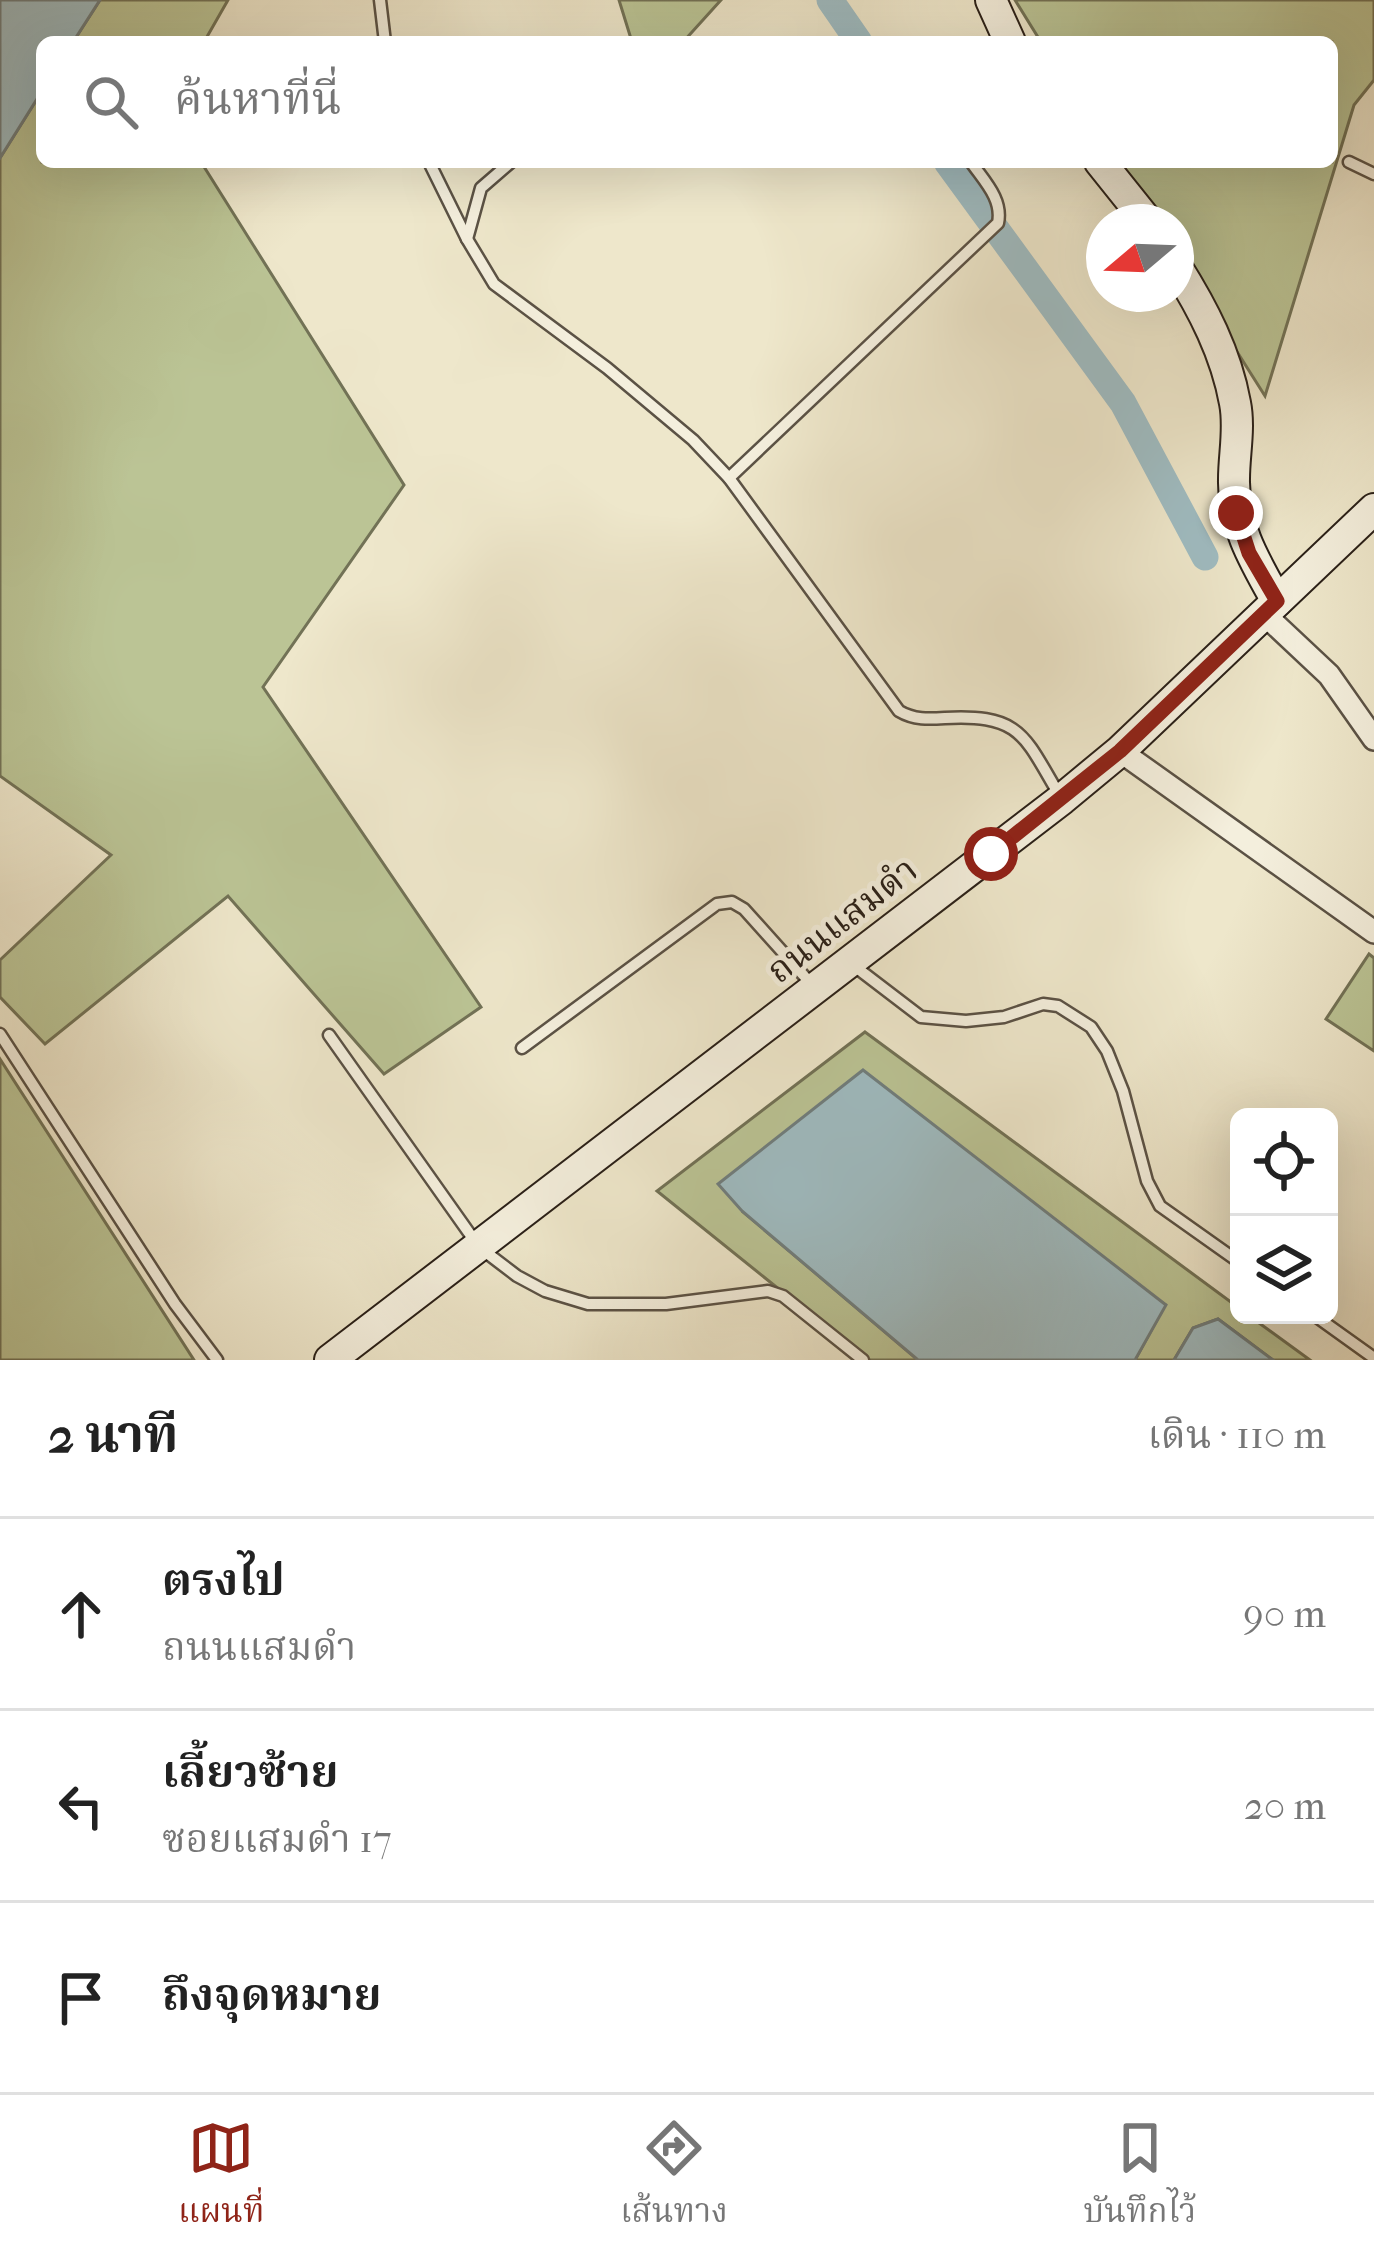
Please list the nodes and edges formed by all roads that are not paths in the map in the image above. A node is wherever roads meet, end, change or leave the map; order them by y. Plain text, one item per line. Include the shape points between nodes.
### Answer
1 (380, 0) edge
2 (991, 0) edge
3 (384, 36) edge
4 (1007, 36) edge
5 (1349, 162) dead end
6 (433, 168) edge
7 (505, 168) edge
8 (975, 168) edge
9 (1105, 168) edge
10 (1374, 174) edge
11 (1134, 204) edge
12 (466, 239) junction
13 (1194, 294) edge
14 (729, 478) junction
15 (1362, 525) edge
16 (1270, 608) junction
17 (1374, 739) edge
18 (1120, 751) junction
19 (1062, 799) junction
20 (1374, 932) edge
21 (850, 963) junction
22 (816, 989) junction
23 (0, 1034) edge
24 (329, 1035) dead end
25 (522, 1048) dead end
26 (478, 1247) junction
27 (1230, 1256) edge
28 (1327, 1324) edge
29 (1374, 1358) edge
30 (217, 1360) edge
31 (330, 1360) edge
32 (863, 1360) edge

1 - 3 lane
2 - 4 street
5 - 10 lane
6 - 12 lane
7 - 12 lane via 481,188
8 - 14 lane via 999,202 998,223
9 - 11 street
12 - 14 lane via 494,284 608,368
13 - 16 street via 1224,356 1238,432 1236,513
14 - 19 lane via 899,711 1008,723
15 - 16 street, ถนนแสมดำ
16 - 17 street
16 - 18 street, ถนนแสมดำ
18 - 19 street, ถนนแสมดำ
18 - 20 street
19 - 21 street, ถนนแสมดำ
21 - 22 street, ถนนแสมดำ
21 - 27 lane via 921,1017 1004,1017 1043,1004 1091,1027 1123,1091 1160,1206
22 - 25 lane via 744,908 717,904
22 - 26 street, ถนนแสมดำ
23 - 30 lane
24 - 26 lane
26 - 31 street, ถนนแสมดำ
26 - 32 lane via 531,1284 588,1304 784,1295
28 - 29 lane

